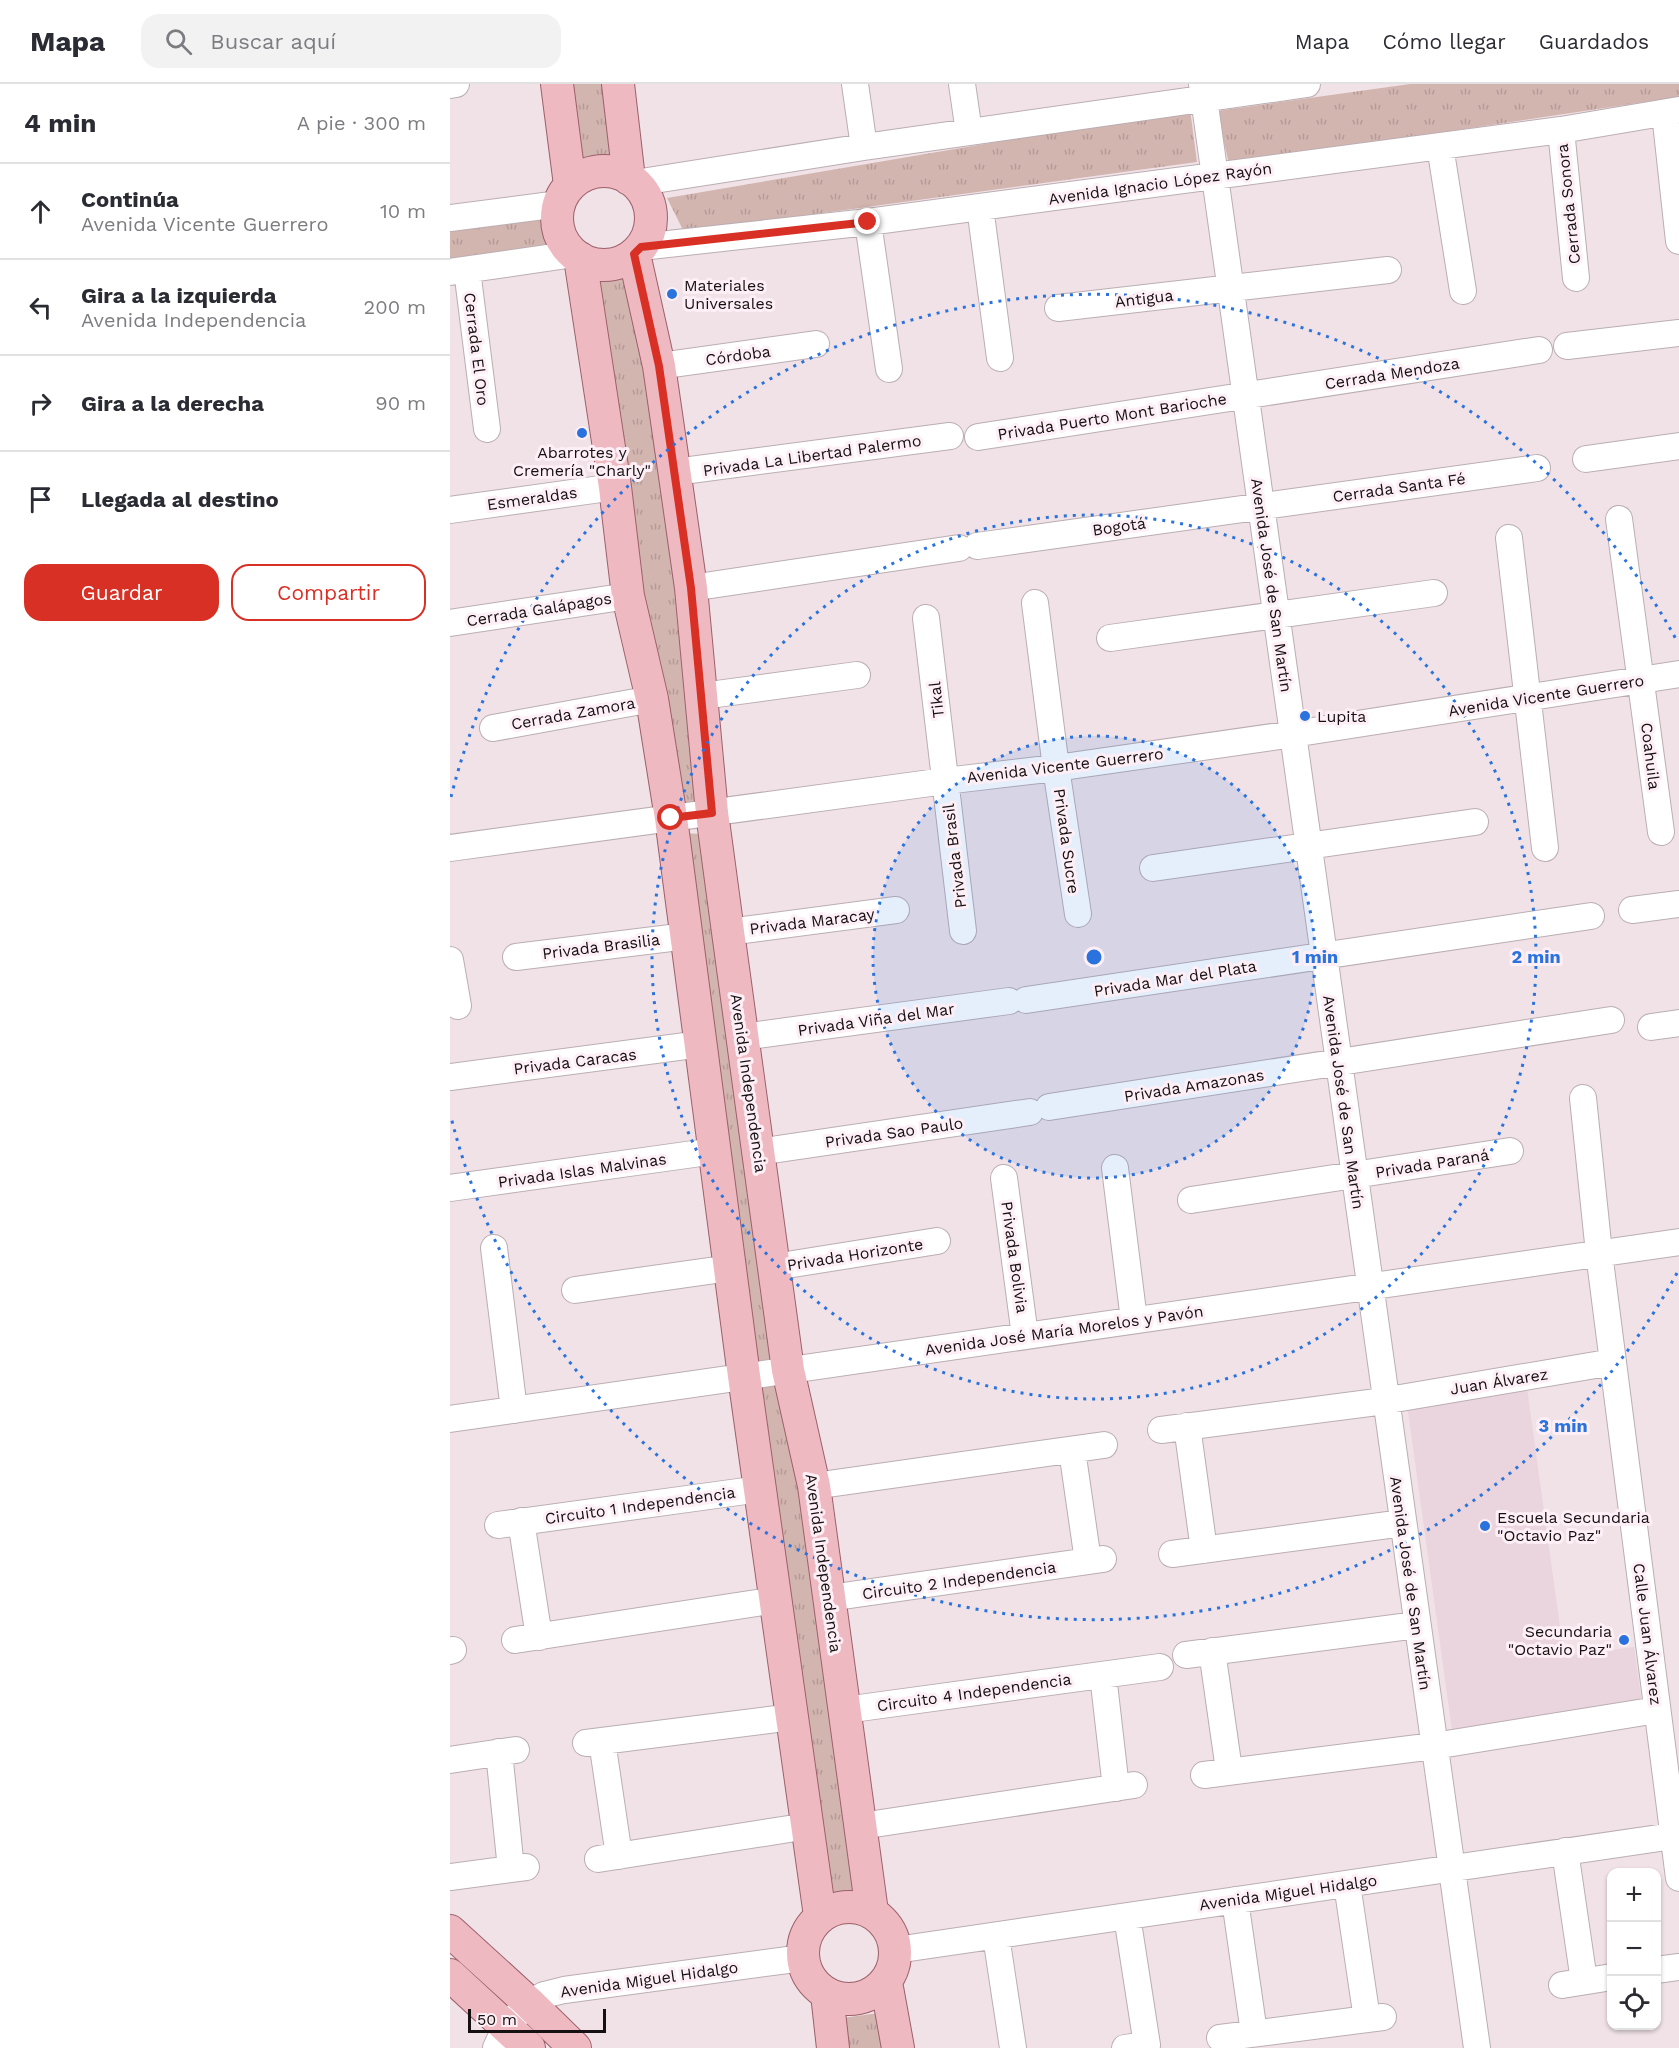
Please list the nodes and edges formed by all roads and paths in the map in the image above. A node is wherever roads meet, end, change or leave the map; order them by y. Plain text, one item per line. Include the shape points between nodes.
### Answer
1 (456, 84) edge
2 (557, 84) edge
3 (618, 84) edge
4 (855, 84) edge
5 (962, 84) edge
6 (1307, 84) edge
7 (450, 85) edge
8 (1203, 92) edge
9 (1672, 111) edge
10 (1561, 130) junction
11 (969, 132) junction
12 (1440, 146) junction
13 (864, 147) junction
14 (1215, 176) junction
15 (632, 181) junction
16 (564, 195) junction
17 (980, 207) junction
18 (450, 218) edge
19 (868, 222) junction
20 (1679, 241) edge
21 (638, 250) junction
22 (577, 256) junction
23 (1388, 270) dead end
24 (458, 271) edge
25 (1576, 278) dead end
26 (1230, 288) junction
27 (1463, 291) dead end
28 (1058, 308) dead end
29 (1679, 333) edge
30 (816, 344) dead end
31 (1567, 346) dead end
32 (1539, 350) dead end
33 (1000, 358) dead end
34 (659, 366) junction
35 (889, 369) dead end
36 (1245, 396) junction
37 (487, 429) dead end
38 (950, 436) dead end
39 (978, 437) dead end
40 (1679, 446) edge
41 (1586, 459) dead end
42 (1538, 468) dead end
43 (675, 472) junction
44 (615, 487) junction
45 (1261, 506) junction
46 (450, 510) edge
47 (1619, 519) dead end
48 (1509, 538) dead end
49 (691, 588) junction
50 (1434, 593) dead end
51 (628, 596) junction
52 (1035, 603) dead end
53 (1276, 615) junction
54 (927, 618) dead end
55 (450, 623) edge
56 (1110, 638) dead end
57 (857, 675) dead end
58 (1679, 675) edge
59 (1640, 680) junction
60 (702, 696) junction
61 (1527, 698) junction
62 (652, 699) junction
63 (493, 728) dead end
64 (1293, 734) junction
65 (1056, 768) junction
66 (945, 781) junction
67 (712, 813) junction
68 (671, 818) junction
69 (1475, 822) dead end
70 (1660, 832) dead end
71 (1308, 846) junction
72 (450, 848) edge
73 (1545, 848) dead end
74 (1153, 868) dead end
75 (1679, 904) edge
76 (896, 910) dead end
77 (1632, 910) dead end
78 (1078, 914) dead end
79 (1591, 916) dead end
80 (963, 930) dead end
81 (728, 932) junction
82 (687, 936) junction
83 (1324, 956) junction
84 (516, 957) dead end
85 (450, 960) edge
86 (1018, 1001) joint
87 (458, 1006) dead end
88 (1611, 1020) dead end
89 (1679, 1023) edge
90 (1651, 1027) dead end
91 (742, 1037) junction
92 (701, 1044) junction
93 (1339, 1062) junction
94 (450, 1077) edge
95 (1583, 1098) dead end
96 (1040, 1109) joint
97 (715, 1151) junction
98 (1510, 1151) dead end
99 (758, 1152) junction
100 (1115, 1168) dead end
101 (1354, 1175) junction
102 (1004, 1178) dead end
103 (450, 1188) edge
104 (1191, 1200) dead end
105 (937, 1241) dead end
106 (1679, 1242) edge
107 (494, 1248) dead end
108 (1599, 1253) junction
109 (774, 1267) junction
110 (730, 1268) junction
111 (1370, 1287) junction
112 (574, 1290) dead end
113 (1134, 1320) junction
114 (1025, 1336) junction
115 (1613, 1362) junction
116 (788, 1370) junction
117 (744, 1376) junction
118 (1386, 1400) junction
119 (514, 1410) junction
120 (450, 1419) edge
121 (1187, 1426) junction
122 (1161, 1430) dead end
123 (1104, 1445) dead end
124 (1072, 1450) junction
125 (814, 1486) junction
126 (760, 1489) junction
127 (1403, 1523) junction
128 (1204, 1550) junction
129 (1172, 1554) dead end
130 (829, 1598) junction
131 (776, 1600) junction
132 (1417, 1625) junction
133 (1212, 1651) junction
134 (1186, 1655) dead end
135 (1160, 1667) dead end
136 (1103, 1675) junction
137 (844, 1710) junction
138 (1657, 1710) junction
139 (792, 1717) junction
140 (1434, 1746) junction
141 (450, 1760) edge
142 (1229, 1770) junction
143 (1204, 1775) dead end
144 (808, 1826) junction
145 (861, 1826) junction
146 (1676, 1835) edge
147 (1565, 1851) junction
148 (1451, 1868) junction
149 (450, 1877) edge
150 (1679, 1878) edge
151 (1347, 1884) junction
152 (1235, 1900) junction
153 (872, 1911) junction
154 (820, 1916) junction
155 (1127, 1916) junction
156 (450, 1931) edge
157 (996, 1936) junction
158 (896, 1950) junction
159 (803, 1958) junction
160 (1679, 1967) edge
161 (1661, 1969) edge
162 (450, 1975) edge
163 (1607, 1978) edge
164 (886, 1982) junction
165 (826, 1994) junction
166 (529, 2003) junction
167 (1254, 2033) junction
168 (501, 2037) edge
169 (1220, 2038) dead end
170 (528, 2048) edge
171 (574, 2048) edge
172 (833, 2048) edge
173 (898, 2048) edge
174 (1013, 2048) edge
175 (1125, 2048) edge
176 (1477, 2048) edge

1 - 7 street
2 - 16 main road
3 - 15 main road
4 - 13 street
5 - 11 street
6 - 8 street
8 - 11 street
8 - 14 street, Avenida José de San Martín
9 - 10 street, Avenida Ignacio López Rayón
9 - 20 street
10 - 12 street, Avenida Ignacio López Rayón
10 - 25 street, Cerrada Sonora
11 - 13 street
12 - 14 street, Avenida Ignacio López Rayón
12 - 27 street
13 - 15 street
14 - 17 street, Avenida Ignacio López Rayón
14 - 26 street, Avenida José de San Martín
15 - 16 main road via 614,172 598,171 583,176
15 - 21 main road via 646,200 651,221
16 - 18 street
16 - 22 main road via 557,222 562,240
17 - 19 street, Avenida Ignacio López Rayón
17 - 33 street
19 - 21 street, Avenida Ignacio López Rayón
19 - 35 street
21 - 22 main road via 608,265 593,264
21 - 34 main road, Avenida Independencia
22 - 24 street
22 - 44 main road
23 - 26 street, Antigua
24 - 37 street, Cerrada El Oro
26 - 28 street, Antigua
26 - 36 street, Avenida José de San Martín
29 - 31 street
30 - 34 street, Córdoba
32 - 36 street, Cerrada Mendoza
34 - 43 main road, Avenida Independencia
36 - 39 street, Privada Puerto Mont Barioche
36 - 45 street, Avenida José de San Martín
38 - 43 street, Privada La Libertad Palermo
40 - 41 street
42 - 45 street, Cerrada Santa Fé
43 - 49 main road, Avenida Independencia
44 - 46 street, Esmeraldas
44 - 51 main road
45 - 49 street, Bogotá
45 - 53 street, Avenida José de San Martín
47 - 59 street, Coahuila
48 - 61 street
49 - 60 main road, Avenida Independencia
50 - 53 street
51 - 55 street, Cerrada Galápagos
51 - 62 main road
52 - 65 street, Privada Sucre
53 - 56 street
53 - 64 street, Avenida José de San Martín
54 - 66 street, Tikal
57 - 60 street
58 - 59 street, Avenida Vicente Guerrero
59 - 61 street, Avenida Vicente Guerrero
59 - 70 street, Coahuila
60 - 67 main road, Avenida Independencia
61 - 64 street, Avenida Vicente Guerrero
61 - 73 street
62 - 63 street, Cerrada Zamora
62 - 68 main road
64 - 65 street, Avenida Vicente Guerrero
64 - 71 street, Avenida José de San Martín
65 - 66 street, Avenida Vicente Guerrero
65 - 78 street, Privada Sucre
66 - 67 street, Avenida Vicente Guerrero
66 - 80 street, Privada Brasil
67 - 68 street, Avenida Vicente Guerrero
67 - 81 main road, Avenida Independencia
68 - 72 street, Avenida Vicente Guerrero
68 - 82 main road
69 - 71 street
71 - 74 street
71 - 83 street, Avenida José de San Martín
75 - 77 street
76 - 81 street, Privada Maracay
79 - 83 street, Privada Mar del Plata
81 - 91 main road, Avenida Independencia
82 - 84 street, Privada Brasilia
82 - 92 main road
83 - 86 street, Privada Mar del Plata
83 - 93 street, Avenida José de San Martín
85 - 87 street
86 - 91 street, Privada Viña del Mar
88 - 93 street, Privada Amazonas
89 - 90 street
91 - 99 main road, Avenida Independencia
92 - 94 street, Privada Caracas
92 - 97 main road
93 - 96 street, Privada Amazonas
93 - 101 street, Avenida José de San Martín
95 - 108 street, Calle Juan Álvarez
96 - 99 street, Privada Sao Paulo
97 - 103 street, Privada Islas Malvinas
97 - 110 main road
98 - 101 street, Privada Paraná
99 - 109 main road, Avenida Independencia
100 - 113 street
101 - 104 street, Privada Paraná
101 - 111 street, Avenida José de San Martín
102 - 114 street, Privada Bolivia
105 - 109 street, Privada Horizonte
106 - 108 street, Avenida José María Morelos y Pavón
107 - 119 street
108 - 111 street, Avenida José María Morelos y Pavón
108 - 115 street, Calle Juan Álvarez
109 - 116 main road, Avenida Independencia
110 - 112 street
110 - 117 main road
111 - 113 street, Avenida José María Morelos y Pavón
111 - 118 street, Avenida José de San Martín
113 - 114 street, Avenida José María Morelos y Pavón
114 - 116 street, Avenida José María Morelos y Pavón
115 - 118 street, Juan Álvarez
115 - 138 street, Calle Juan Álvarez
116 - 117 street, Avenida José María Morelos y Pavón
116 - 125 main road, Avenida Independencia
117 - 119 street, Avenida José María Morelos y Pavón
117 - 126 main road
118 - 121 street, Juan Álvarez
118 - 127 street, Avenida José de San Martín
119 - 120 street, Avenida José María Morelos y Pavón
121 - 122 street, Juan Álvarez
121 - 128 street
123 - 124 street
124 - 125 street
124 - 130 street, Circuito 2 Independencia via 1095,1560
125 - 130 main road, Avenida Independencia
126 - 131 main road
126 - 131 street, Circuito 1 Independencia via 509,1523 527,1638
127 - 128 street
127 - 132 street, Avenida José de San Martín
128 - 129 street
130 - 137 main road, Avenida Independencia
131 - 139 main road
132 - 133 street
132 - 140 street, Avenida José de San Martín
133 - 134 street
133 - 142 street
135 - 136 street, Circuito 4 Independencia
136 - 137 street, Circuito 4 Independencia
136 - 145 street via 1125,1786
137 - 145 main road, Avenida Independencia
138 - 140 street
138 - 146 street, Calle Juan Álvarez
139 - 144 main road
139 - 144 street via 594,1742 609,1857
140 - 142 street
140 - 148 street, Avenida José de San Martín
141 - 149 street via 508,1751 519,1868
142 - 143 street
144 - 154 main road
145 - 153 main road, Avenida Independencia
146 - 147 street, Avenida Miguel Hidalgo
146 - 150 street, Calle Juan Álvarez
147 - 148 street, Avenida Miguel Hidalgo
147 - 163 street via 1573,1983
148 - 151 street, Avenida Miguel Hidalgo
148 - 176 street, Avenida José de San Martín
151 - 152 street, Avenida Miguel Hidalgo
151 - 167 street via 1375,2018
152 - 155 street, Avenida Miguel Hidalgo
152 - 167 street
153 - 154 main road via 854,1906 836,1908
153 - 158 main road via 884,1921
154 - 159 main road via 804,1942
155 - 157 street, Avenida Miguel Hidalgo
155 - 175 street via 1147,2045
156 - 166 main road
157 - 158 street, Avenida Miguel Hidalgo
157 - 174 street
158 - 164 main road via 894,1967
159 - 165 main road via 810,1978
159 - 166 street, Avenida Miguel Hidalgo via 564,1990
160 - 161 street
162 - 168 main road
164 - 165 main road via 859,1999
164 - 173 main road
165 - 172 main road
166 - 168 street, Avenida Miguel Hidalgo
166 - 171 main road
167 - 169 street
168 - 170 main road

